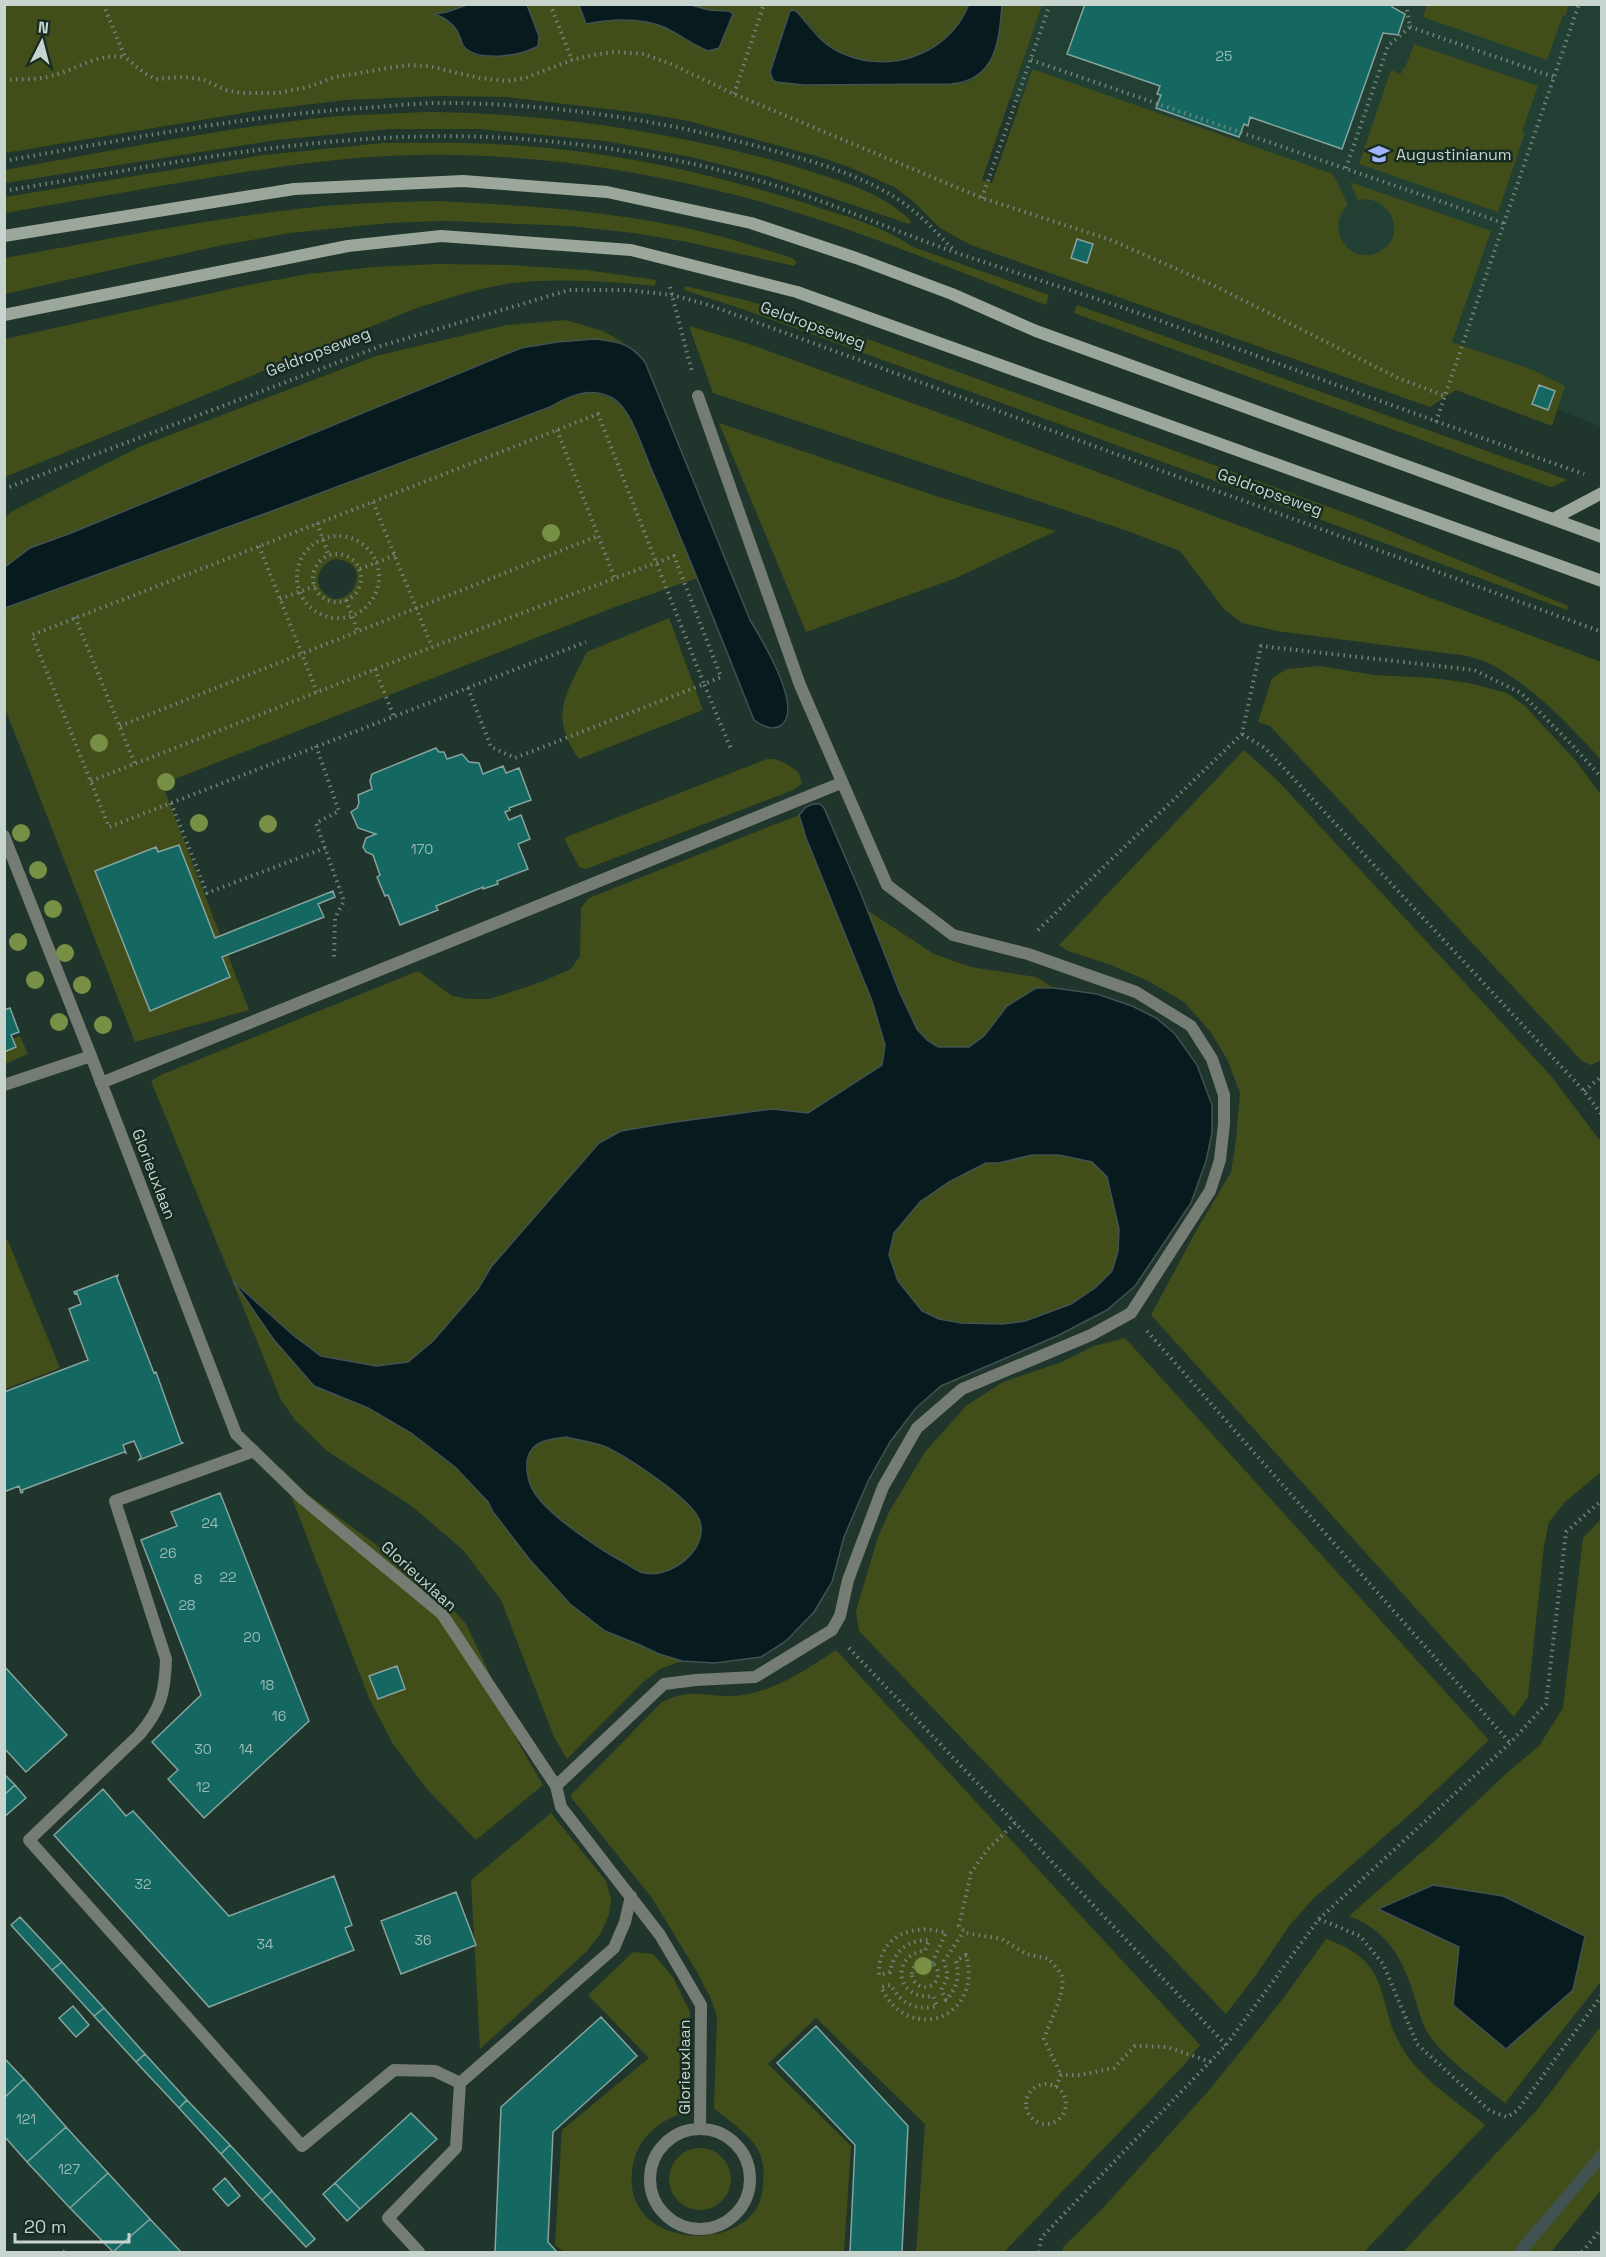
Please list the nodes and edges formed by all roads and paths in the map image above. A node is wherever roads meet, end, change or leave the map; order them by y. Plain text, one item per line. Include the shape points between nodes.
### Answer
1 (103, 4) edge
2 (550, 4) edge
3 (764, 4) edge
4 (1050, 4) edge
5 (1406, 4) edge
6 (1579, 4) edge
7 (1410, 27) junction
8 (125, 57) junction
9 (572, 60) junction
10 (1031, 60) junction
11 (1554, 77) junction
12 (4, 80) edge
13 (734, 94) junction
14 (4, 161) edge
15 (1346, 168) junction
16 (982, 198) junction
17 (1503, 223) junction
18 (4, 236) edge
19 (666, 259) junction
20 (672, 294) junction
21 (4, 315) edge
22 (698, 396) joint
23 (1445, 396) junction
24 (1436, 422) junction
25 (557, 430) junction
26 (1590, 476) dead end
27 (4, 489) edge
28 (1602, 493) edge
29 (373, 502) junction
30 (1552, 519) junction
31 (317, 523) junction
32 (598, 536) junction
33 (1602, 537) edge
34 (323, 538) junction
35 (259, 546) junction
36 (395, 555) junction
37 (329, 556) junction
38 (377, 562) junction
39 (656, 563) junction
40 (360, 569) junction
41 (615, 579) junction
42 (1602, 581) edge
43 (315, 586) junction
44 (300, 592) junction
45 (280, 599) junction
46 (346, 600) junction
47 (416, 608) junction
48 (352, 616) junction
49 (75, 617) junction
50 (358, 632) junction
51 (1602, 632) edge
52 (586, 642) dead end
53 (432, 647) junction
54 (302, 654) junction
55 (375, 669) junction
56 (704, 684) junction
57 (468, 688) junction
58 (317, 692) junction
59 (394, 717) junction
60 (120, 726) junction
61 (1242, 734) junction
62 (316, 746) junction
63 (731, 749) dead end
64 (135, 764) junction
65 (1602, 778) edge
66 (91, 782) junction
67 (841, 783) junction
68 (171, 803) junction
69 (4, 836) edge
70 (325, 848) junction
71 (1016, 952) junction
72 (334, 988) junction
73 (91, 1056) junction
74 (1602, 1076) edge
75 (101, 1083) junction
76 (4, 1085) edge
77 (1584, 1090) junction
78 (1602, 1115) edge
79 (1131, 1313) junction
80 (254, 1451) junction
81 (1602, 1500) edge
82 (832, 1630) junction
83 (1510, 1743) junction
84 (556, 1786) junction
85 (1016, 1823) junction
86 (631, 1896) junction
87 (1319, 1919) junction
88 (964, 1931) junction
89 (932, 1962) junction
90 (1602, 1995) edge
91 (1226, 2045) junction
92 (1210, 2062) junction
93 (1061, 2075) junction
94 (460, 2083) junction
95 (1056, 2087) junction
96 (700, 2128) junction
97 (1602, 2228) edge
98 (419, 2253) edge
99 (1039, 2253) edge
100 (1582, 2253) edge

1 - 8 path
2 - 9 path
3 - 13 path
4 - 10 path
5 - 7 path
6 - 11 path
7 - 11 path
7 - 15 path via 1388,46
8 - 9 path via 144,74 156,78 202,79 226,90 257,94 278,93 335,77 407,65 507,81
8 - 12 path via 95,58 45,78
9 - 13 path via 614,52 644,54
10 - 15 path
10 - 16 path
11 - 17 path
13 - 16 path
14 - 24 path via 272,116 348,108 440,103 499,105 649,122 778,152 843,173 911,208 957,253 1154,318
15 - 17 path
16 - 23 path via 1111,240 1213,285 1398,378
17 - 23 path
18 - 30 main road via 294,189 463,181 607,192 751,223 856,258 1036,331
19 - 20 path
19 - 21 main road, Geldropseweg via 631,250 441,236 348,246
19 - 42 main road, Geldropseweg via 797,292
20 - 22 path
20 - 27 path, Geldropseweg via 569,290 381,346
20 - 51 path, Geldropseweg
22 - 67 street via 800,685
23 - 24 path
24 - 26 path
25 - 29 path
25 - 32 path
25 - 39 path via 598,414
28 - 30 main road
29 - 31 path
29 - 36 path
30 - 33 main road
31 - 34 path
31 - 35 path
32 - 41 path
32 - 47 path
34 - 37 path
34 - 38 path via 347,537 360,542
34 - 44 path via 301,558 296,572
35 - 45 path
35 - 49 path
36 - 38 path
36 - 47 path
37 - 40 path via 348,556
37 - 43 path via 315,569
38 - 40 path
38 - 48 path via 378,588 363,610
39 - 41 path
39 - 56 path
39 - 56 path via 674,556 721,677
40 - 46 path via 358,591
41 - 53 path
43 - 44 path
43 - 46 path via 329,600
44 - 45 path
44 - 48 path via 311,609 323,616
45 - 54 path
46 - 48 path
47 - 50 path
47 - 53 path
48 - 50 path
49 - 60 path
49 - 66 path via 32,635
50 - 54 path
52 - 57 path
53 - 55 path
54 - 58 path
54 - 60 path
55 - 58 path
55 - 59 path
56 - 57 path via 515,758 491,747
56 - 63 path
57 - 59 path
58 - 64 path
59 - 62 path
60 - 64 path
61 - 65 path via 1262,645 1474,670 1521,693
61 - 71 path
61 - 77 path via 1265,748
62 - 68 path
62 - 70 path via 339,811 316,823
64 - 66 path
66 - 68 path via 109,827
67 - 71 street via 887,885 953,935
67 - 72 street
68 - 70 path via 207,893
69 - 73 street, Glorieuxlaan
70 - 72 path via 344,901 335,918
71 - 79 street via 1136,992 1191,1026 1212,1059 1224,1095 1220,1160 1210,1191
72 - 75 street
73 - 75 street, Glorieuxlaan
73 - 76 street
74 - 77 path
75 - 80 street, Glorieuxlaan via 236,1434
77 - 78 path
79 - 82 street via 1091,1335 962,1389 917,1428 883,1487
79 - 83 path
80 - 84 street, Glorieuxlaan via 303,1499 442,1614
80 - 94 street via 115,1501 166,1659 162,1701 139,1735 29,1840 302,2146 394,2070 435,2071
81 - 83 path via 1566,1532 1546,1704
82 - 84 street via 755,1677 663,1684
82 - 85 path
83 - 87 path
84 - 86 street, Glorieuxlaan via 561,1807
85 - 88 path via 987,1850 971,1873 959,1926
85 - 91 path
86 - 94 street via 614,1948
86 - 96 street, Glorieuxlaan via 660,1935 701,2005
87 - 90 path via 1360,1936 1383,1964 1418,2044 1490,2111 1506,2117 1518,2110
87 - 91 path
88 - 89 path via 944,1961 948,1976 941,1990 946,2000 954,1992 958,1981 956,1961 966,1955 970,1969 964,1998 941,2016 911,2018 887,2000 881,1987 891,1985 904,2002 914,2007 937,2006 933,1996 919,1996 906,1988 902,1974 906,1960 911,1954 925,1951 929,1940 907,1944 898,1951 890,1972 879,1976 882,1956 902,1933 932,1928 946,1933
88 - 93 path via 1002,1939 1026,1954 1049,1959 1061,1975 1063,1992 1044,2039
89 - 89 path via 919,1962 913,1968 912,1977 917,1985 926,1987 936,1981 939,1973
91 - 92 path
92 - 93 path via 1167,2047 1135,2046 1114,2068
92 - 99 path via 1041,2238
93 - 95 path
94 - 98 street via 456,2148 388,2218
95 - 95 path via 1038,2086 1028,2095 1027,2108 1038,2123 1051,2123 1062,2116 1065,2097
96 - 96 street, Glorieuxlaan via 717,2131 741,2150 750,2180 747,2196 728,2220 696,2229 665,2215 650,2185 651,2168 669,2139
97 - 100 path

